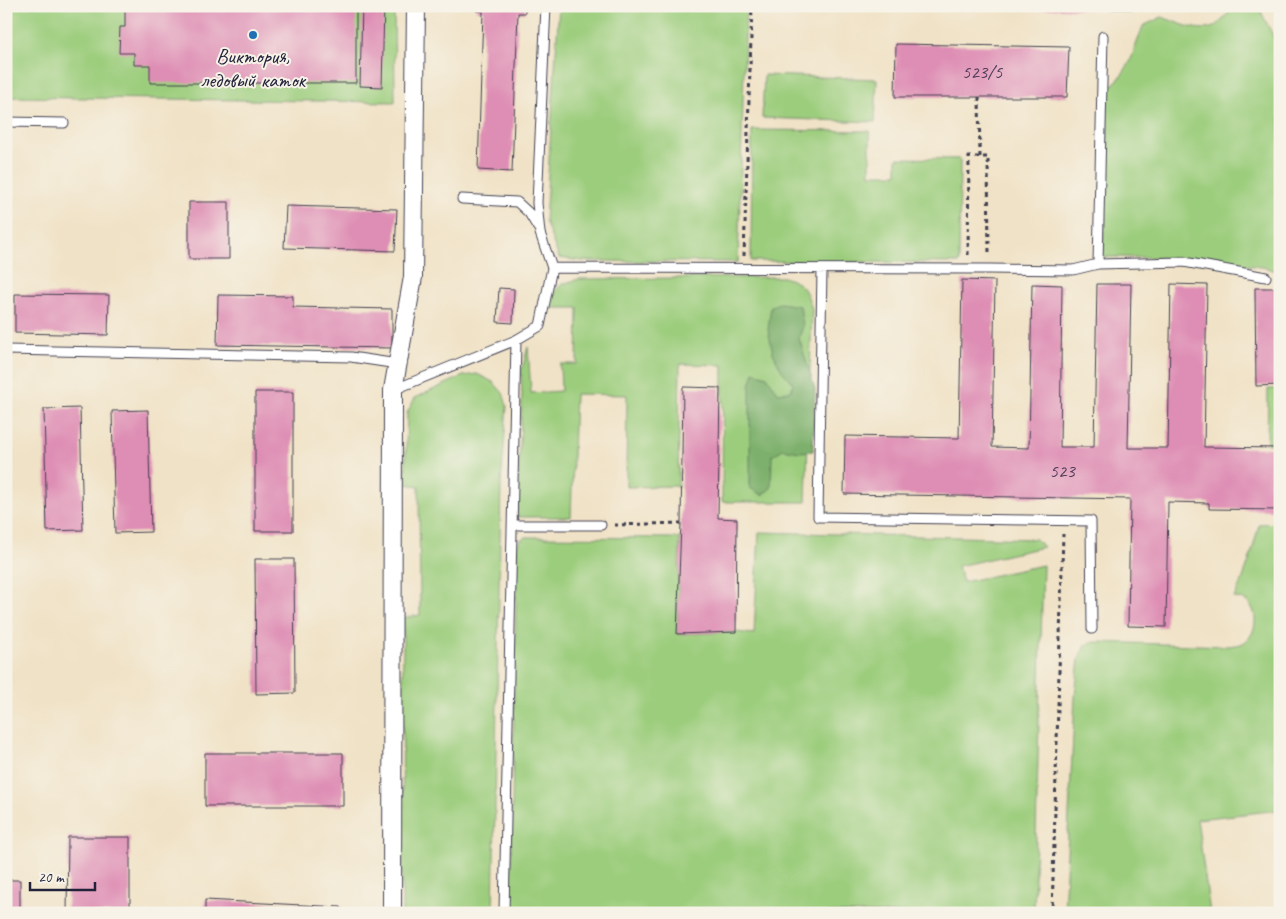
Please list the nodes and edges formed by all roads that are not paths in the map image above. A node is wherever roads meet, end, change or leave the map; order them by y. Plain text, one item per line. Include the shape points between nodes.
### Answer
1 (416, 6) edge
2 (546, 6) edge
3 (1103, 36) dead end
4 (6, 122) edge
5 (64, 123) dead end
6 (462, 199) dead end
7 (540, 233) junction
8 (1098, 264) junction
9 (552, 268) junction
10 (822, 269) junction
11 (1266, 278) dead end
12 (516, 340) junction
13 (6, 350) edge
14 (398, 371) junction
15 (393, 390) junction
16 (512, 525) junction
17 (601, 525) road end
18 (1092, 629) dead end
19 (392, 913) edge
20 (504, 913) edge

1 - 14 street via 414,277
2 - 7 lane via 537,203
3 - 8 lane
4 - 5 lane
6 - 7 lane via 517,202
7 - 9 lane
8 - 10 lane via 1073,270
8 - 11 lane via 1184,262
9 - 10 lane
9 - 12 lane via 540,326
10 - 18 lane via 818,517 1091,521
12 - 15 lane
12 - 16 lane
13 - 14 lane via 350,356 391,363
14 - 15 street
15 - 19 street
16 - 17 lane
16 - 20 lane

